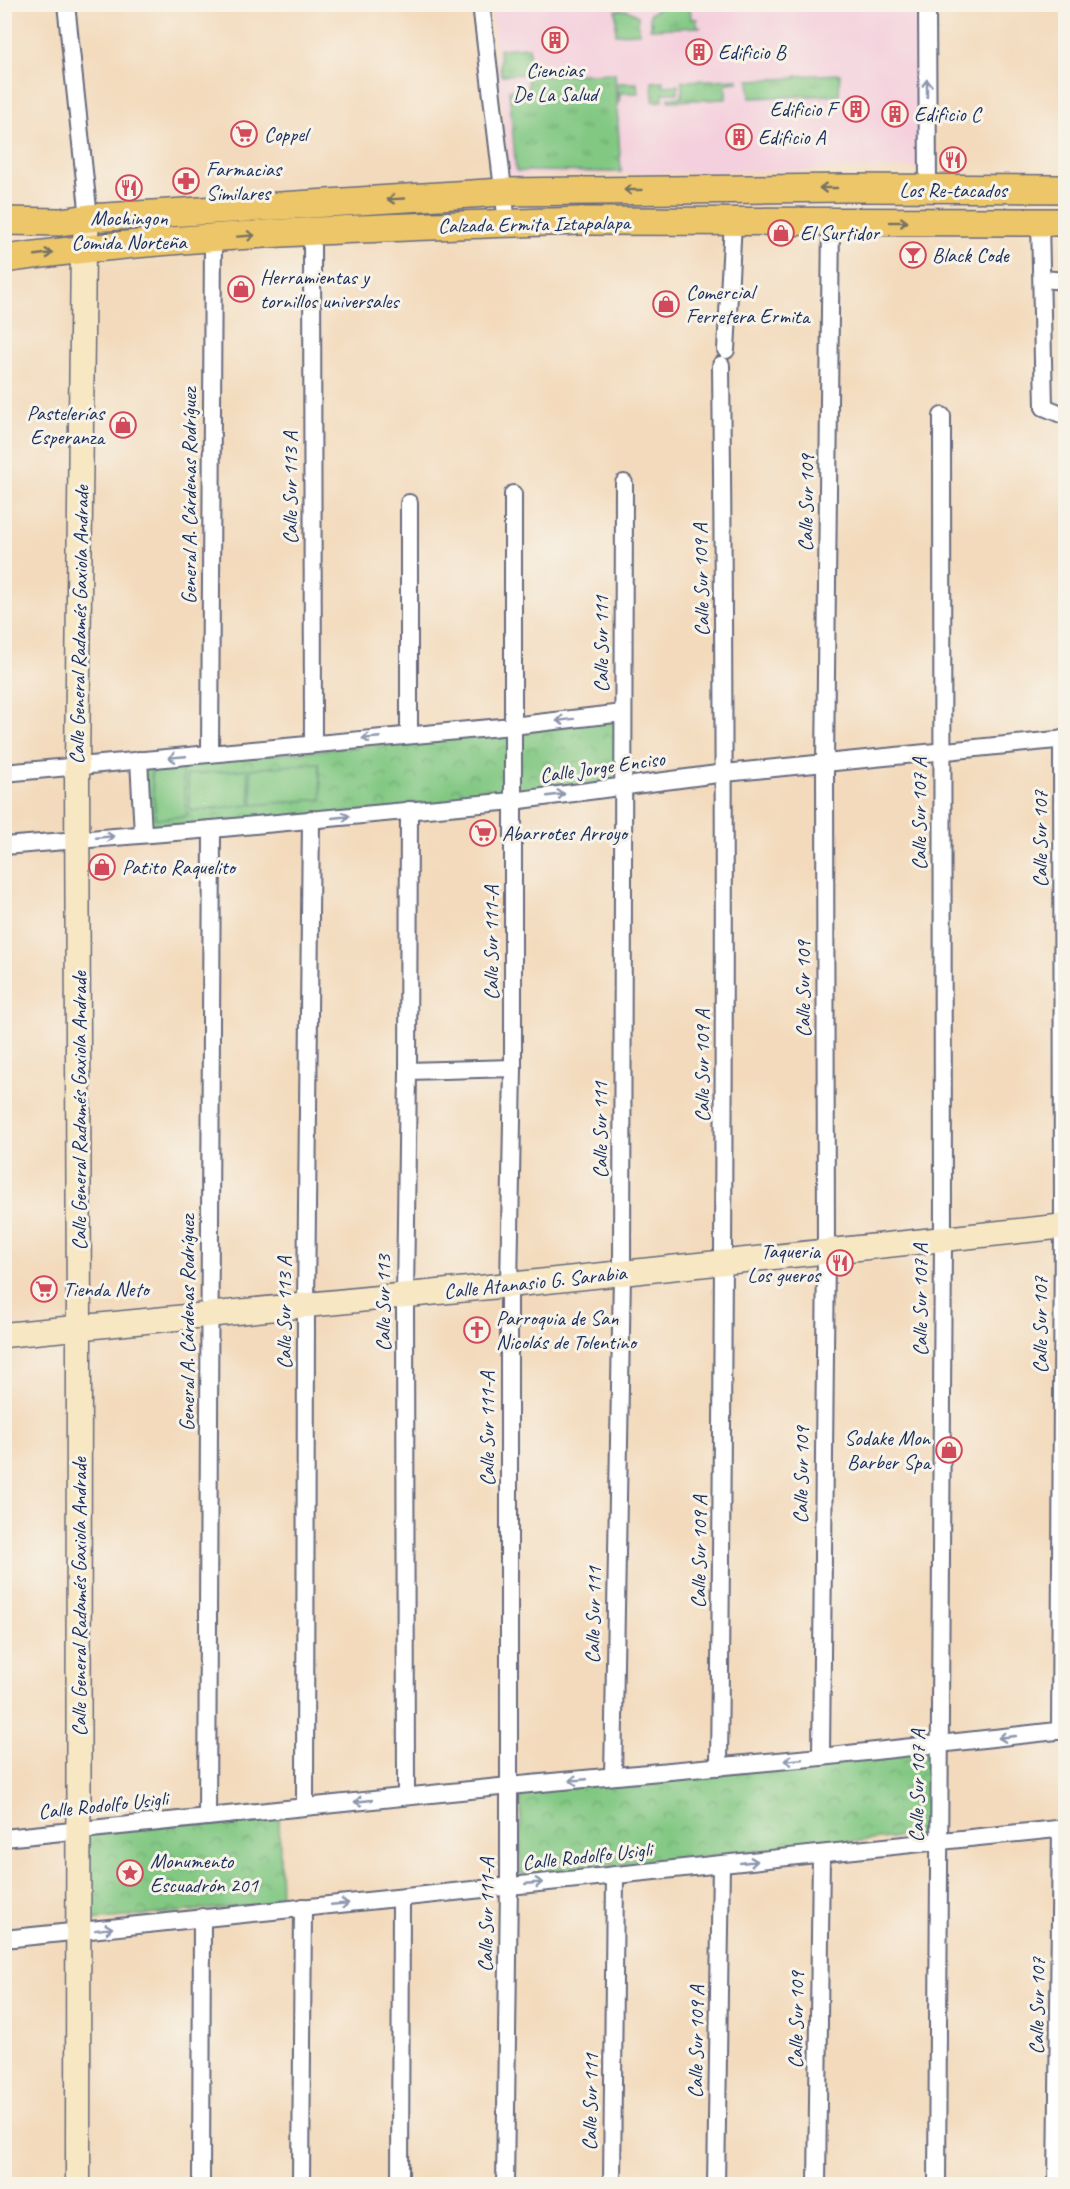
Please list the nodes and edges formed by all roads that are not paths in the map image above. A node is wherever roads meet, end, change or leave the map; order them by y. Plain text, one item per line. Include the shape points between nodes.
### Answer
1 (66, 4) edge
2 (481, 4) edge
3 (927, 4) edge
4 (928, 188) junction
5 (1065, 189) edge
6 (581, 190) junction
7 (503, 192) junction
8 (432, 196) junction
9 (89, 218) junction
10 (4, 221) edge
11 (581, 221) junction
12 (1053, 221) edge
13 (60, 222) junction
14 (733, 222) junction
15 (831, 222) junction
16 (507, 223) junction
17 (434, 226) junction
18 (312, 232) junction
19 (213, 238) junction
20 (4, 239) edge
21 (83, 248) junction
22 (4, 259) edge
23 (1042, 279) junction
24 (1065, 281) edge
25 (1044, 407) junction
26 (1065, 409) edge
27 (942, 416) dead end
28 (1065, 416) edge
29 (624, 483) dead end
30 (513, 494) dead end
31 (409, 503) dead end
32 (623, 713) junction
33 (513, 726) junction
34 (409, 735) junction
35 (1064, 739) edge
36 (313, 744) junction
37 (941, 752) junction
38 (210, 754) junction
39 (139, 760) junction
40 (825, 763) junction
41 (77, 766) junction
42 (4, 772) edge
43 (725, 773) junction
44 (625, 786) junction
45 (513, 801) junction
46 (409, 810) junction
47 (311, 819) junction
48 (212, 829) junction
49 (143, 834) junction
50 (78, 840) junction
51 (4, 846) edge
52 (513, 1068) junction
53 (408, 1071) junction
54 (1064, 1226) edge
55 (943, 1240) junction
56 (826, 1252) junction
57 (724, 1262) junction
58 (622, 1274) junction
59 (509, 1285) junction
60 (405, 1296) junction
61 (306, 1305) junction
62 (209, 1314) junction
63 (79, 1327) junction
64 (4, 1335) edge
65 (1063, 1731) edge
66 (941, 1744) junction
67 (821, 1757) junction
68 (719, 1767) junction
69 (613, 1776) junction
70 (509, 1786) junction
71 (406, 1796) junction
72 (305, 1806) junction
73 (207, 1817) junction
74 (1063, 1828) edge
75 (79, 1829) junction
76 (4, 1838) edge
77 (939, 1842) junction
78 (821, 1855) junction
79 (721, 1865) junction
80 (615, 1875) junction
81 (509, 1886) junction
82 (401, 1898) junction
83 (303, 1907) junction
84 (202, 1917) junction
85 (80, 1931) junction
86 (4, 1939) edge
87 (78, 2184) edge
88 (201, 2184) edge
89 (301, 2184) edge
90 (400, 2184) edge
91 (505, 2184) edge
92 (612, 2184) edge
93 (716, 2184) edge
94 (817, 2184) edge
95 (937, 2184) edge
96 (1057, 2184) edge

1 - 9 street
2 - 7 street
4 -> 3 street
4 - 5 main road, Calzada Ermita Iztapalapa
4 -> 6 main road, Calzada Ermita Iztapalapa
6 - 7 main road, Calzada Ermita Iztapalapa
6 - 11 main road
7 - 8 main road, Calzada Ermita Iztapalapa
7 - 16 street
8 -> 9 main road, Calzada Ermita Iztapalapa
8 - 17 main road
9 - 13 main road, Calzada Ermita Iztapalapa
9 - 21 street, Calle General Radamés Gaxiola Andrade
10 - 13 main road, Calzada Ermita Iztapalapa
11 - 14 main road, Calzada Ermita Iztapalapa
11 - 16 main road, Calzada Ermita Iztapalapa
15 -> 12 main road, Calzada Ermita Iztapalapa
12 - 23 street
13 - 20 main road, Calzada Ermita Iztapalapa
14 - 15 main road, Calzada Ermita Iztapalapa
14 - 43 street, Calle Sur 109 A via 724,357
15 - 40 street, Calle Sur 109
16 - 17 main road, Calzada Ermita Iztapalapa
17 - 18 main road, Calzada Ermita Iztapalapa
19 -> 18 main road, Calzada Ermita Iztapalapa
18 - 36 street, Calle Sur 113 A
19 - 21 main road, Calzada Ermita Iztapalapa
19 - 38 street, General A. Cárdenas Rodríguez
22 -> 21 main road, Calzada Ermita Iztapalapa
21 - 41 street, Calle General Radamés Gaxiola Andrade
23 - 24 street
23 - 25 street
25 - 26 street
25 - 28 street
27 - 37 street, Calle Sur 107 A
29 - 32 street, Calle Sur 111
30 - 33 street, Calle Sur 111-A
31 - 34 street
32 -> 33 street
32 - 44 street, Calle Sur 111
33 - 34 street
33 - 45 street, Calle Sur 111-A
34 -> 36 street
35 - 37 street, Calle Jorge Enciso
35 - 54 street, Calle Sur 107
36 - 38 street
37 - 40 street, Calle Jorge Enciso
37 - 55 street, Calle Sur 107 A
38 -> 39 street
39 - 41 street
39 - 49 street
40 - 43 street, Calle Jorge Enciso
40 - 56 street, Calle Sur 109
41 - 42 street
41 - 50 street, Calle General Radamés Gaxiola Andrade
43 - 44 street, Calle Jorge Enciso
43 - 57 street, Calle Sur 109 A
45 -> 44 street, Calle Jorge Enciso
44 - 58 street, Calle Sur 111
45 - 46 street, Calle Jorge Enciso
45 - 52 street, Calle Sur 111-A
47 -> 46 street, Calle Jorge Enciso
46 - 53 street, Calle Sur 113
47 - 48 street, Calle Jorge Enciso
47 - 61 street, Calle Sur 113 A
48 - 49 street, Calle Jorge Enciso
48 - 62 street, General A. Cárdenas Rodríguez
50 -> 49 street, Calle Jorge Enciso
50 - 51 street, Calle Jorge Enciso
50 - 63 street, Calle General Radamés Gaxiola Andrade
52 - 53 street
52 - 59 street, Calle Sur 111-A
53 - 60 street, Calle Sur 113
54 - 55 street, Calle Atanasio G. Sarabia
54 - 65 street, Calle Sur 107
55 - 56 street, Calle Atanasio G. Sarabia
55 - 66 street, Calle Sur 107 A
56 - 57 street, Calle Atanasio G. Sarabia
56 - 67 street, Calle Sur 109
57 - 58 street, Calle Atanasio G. Sarabia
57 - 68 street, Calle Sur 109 A
58 - 59 street, Calle Atanasio G. Sarabia
58 - 69 street, Calle Sur 111
59 - 60 street, Calle Atanasio G. Sarabia
59 - 70 street, Calle Sur 111-A
60 - 61 street, Calle Atanasio G. Sarabia
60 - 71 street, Calle Sur 113
61 - 62 street, Calle Atanasio G. Sarabia
61 - 72 street, Calle Sur 113 A
62 - 63 street, Calle Atanasio G. Sarabia
62 - 73 street, General A. Cárdenas Rodríguez
63 - 64 street, Calle Atanasio G. Sarabia
63 - 75 street, Calle General Radamés Gaxiola Andrade
65 -> 66 street, Calle Rodolfo Usigli
66 - 67 street, Calle Rodolfo Usigli
66 - 77 street, Calle Sur 107 A
67 -> 68 street, Calle Rodolfo Usigli
68 - 69 street, Calle Rodolfo Usigli
69 -> 70 street, Calle Rodolfo Usigli
70 - 71 street, Calle Rodolfo Usigli
70 - 81 street, Calle Sur 111-A
71 -> 72 street, Calle Rodolfo Usigli
72 - 73 street, Calle Rodolfo Usigli
73 - 75 street, Calle Rodolfo Usigli
74 - 77 street, Calle Rodolfo Usigli
74 - 96 street, Calle Sur 107
75 - 76 street, Calle Rodolfo Usigli
75 - 85 street, Calle General Radamés Gaxiola Andrade
77 - 78 street, Calle Rodolfo Usigli
77 - 95 street, Calle Sur 107 A
79 -> 78 street, Calle Rodolfo Usigli
78 - 94 street, Calle Sur 109
79 - 80 street, Calle Rodolfo Usigli
79 - 93 street, Calle Sur 109 A
81 -> 80 street, Calle Rodolfo Usigli
80 - 92 street, Calle Sur 111
81 - 82 street, Calle Rodolfo Usigli
81 - 91 street, Calle Sur 111-A
83 -> 82 street, Calle Rodolfo Usigli
82 - 90 street
83 - 84 street, Calle Rodolfo Usigli
83 - 89 street
85 -> 84 street, Calle Rodolfo Usigli
84 - 88 street
85 - 86 street, Calle Rodolfo Usigli
85 - 87 street, Calle General Radamés Gaxiola Andrade

